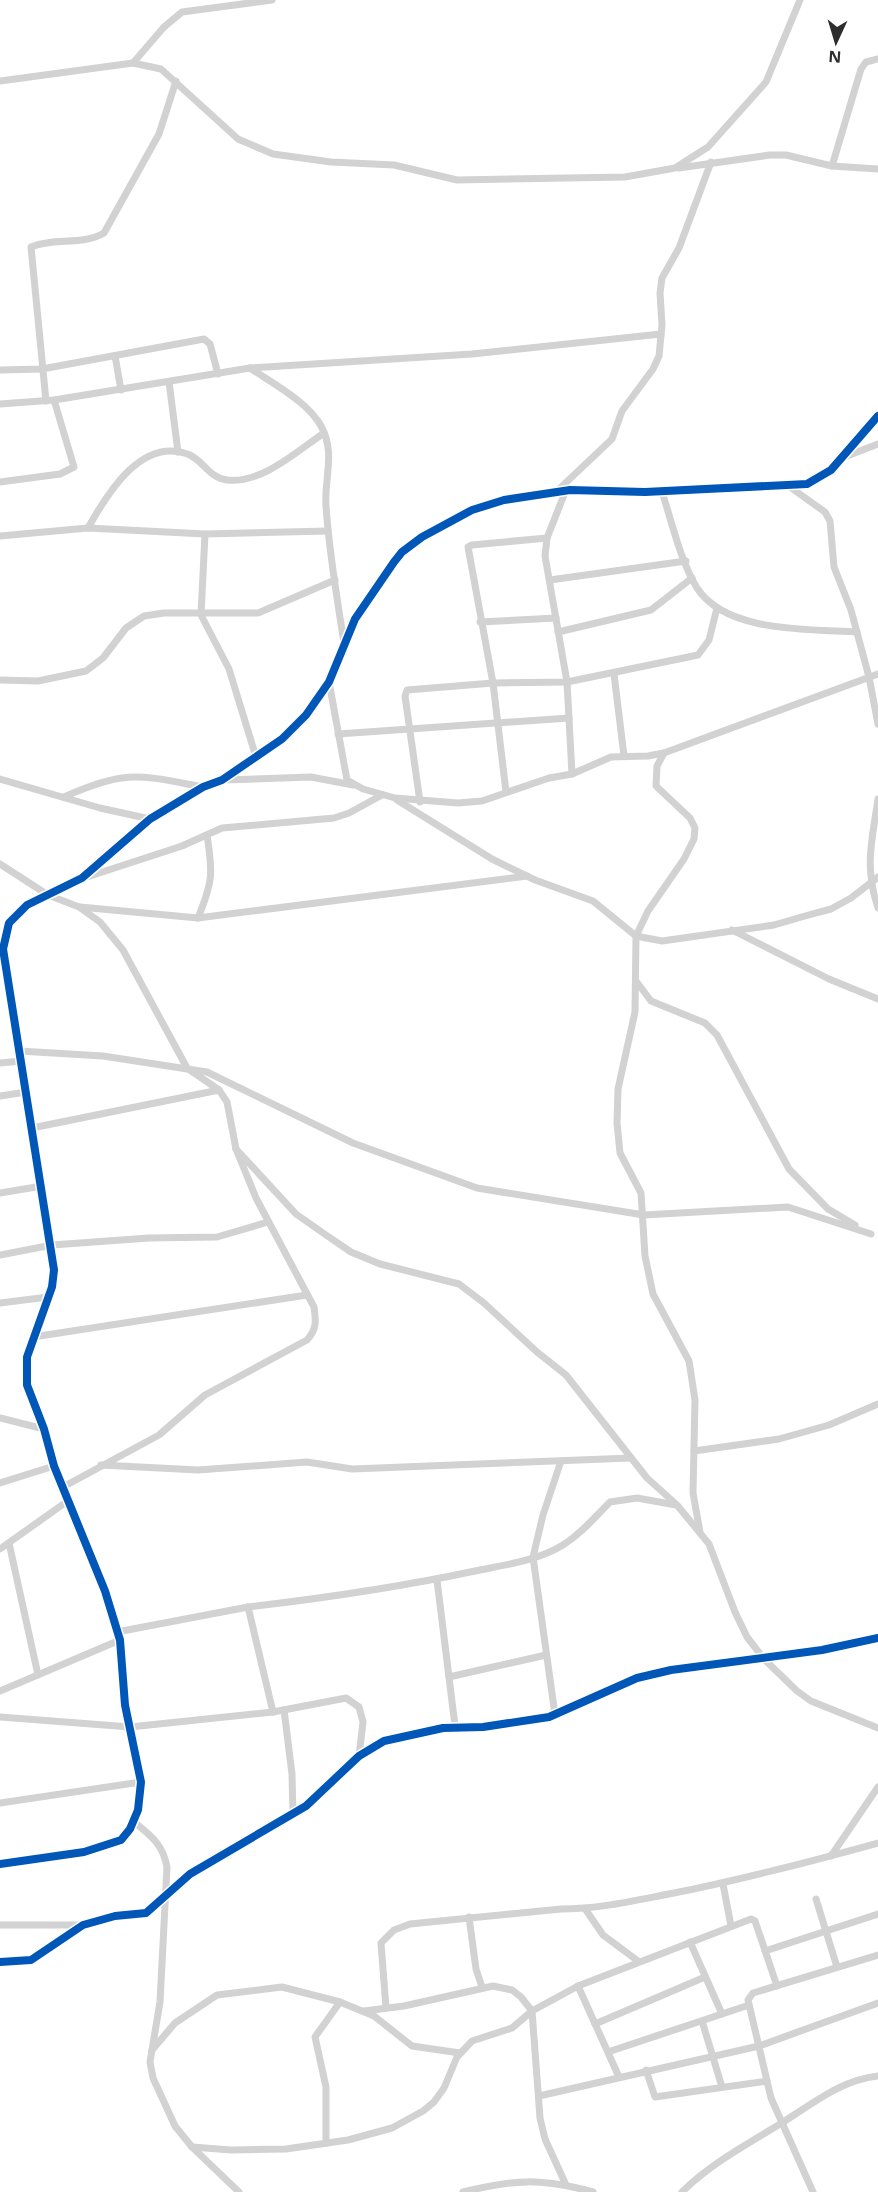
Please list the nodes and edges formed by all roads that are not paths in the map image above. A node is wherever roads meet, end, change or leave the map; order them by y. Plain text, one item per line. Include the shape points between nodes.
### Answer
1 (272, 0) edge
2 (800, 0) edge
3 (878, 59) edge
4 (133, 63) junction
5 (0, 81) edge
6 (176, 81) junction
7 (711, 162) junction
8 (832, 166) junction
9 (675, 168) junction
10 (878, 169) edge
11 (661, 334) junction
12 (115, 356) junction
13 (250, 368) junction
14 (42, 369) junction
15 (0, 370) edge
16 (218, 374) junction
17 (168, 382) junction
18 (121, 390) junction
19 (54, 400) junction
20 (46, 401) junction
21 (0, 404) edge
22 (878, 416) edge
23 (324, 433) junction
24 (878, 444) edge
25 (178, 452) junction
26 (844, 458) junction
27 (0, 482) edge
28 (790, 487) junction
29 (566, 490) junction
30 (556, 492) junction
31 (662, 492) junction
32 (88, 528) junction
33 (328, 531) junction
34 (205, 534) junction
35 (0, 536) edge
36 (547, 538) junction
37 (686, 561) junction
38 (692, 578) junction
39 (335, 580) junction
40 (550, 580) junction
41 (717, 608) junction
42 (201, 615) junction
43 (556, 618) junction
44 (480, 622) junction
45 (558, 632) junction
46 (857, 632) junction
47 (344, 643) junction
48 (614, 674) junction
49 (878, 674) edge
50 (869, 676) junction
51 (0, 680) edge
52 (329, 682) junction
53 (493, 682) junction
54 (567, 682) junction
55 (569, 718) junction
56 (498, 724) junction
57 (878, 724) edge
58 (410, 730) junction
59 (338, 734) junction
60 (664, 753) junction
61 (624, 756) junction
62 (256, 757) junction
63 (572, 774) junction
64 (0, 779) edge
65 (222, 780) junction
66 (353, 785) junction
67 (203, 787) junction
68 (506, 792) junction
69 (382, 795) junction
70 (64, 797) junction
71 (395, 798) junction
72 (878, 799) edge
73 (420, 802) junction
74 (150, 819) junction
75 (207, 835) junction
76 (0, 864) edge
77 (527, 876) junction
78 (878, 877) edge
79 (82, 878) junction
80 (869, 882) junction
81 (48, 895) junction
82 (79, 907) junction
83 (878, 908) edge
84 (198, 918) junction
85 (732, 930) junction
86 (636, 936) junction
87 (2, 955) edge
88 (636, 981) junction
89 (878, 999) edge
90 (19, 1051) junction
91 (21, 1061) junction
92 (0, 1063) edge
93 (187, 1068) junction
94 (219, 1090) junction
95 (26, 1092) junction
96 (0, 1096) edge
97 (32, 1128) junction
98 (236, 1149) junction
99 (42, 1186) junction
100 (0, 1193) edge
101 (644, 1215) junction
102 (268, 1222) junction
103 (875, 1236) edge
104 (52, 1245) junction
105 (0, 1255) edge
106 (307, 1295) junction
107 (48, 1297) junction
108 (0, 1303) edge
109 (33, 1337) junction
110 (878, 1404) edge
111 (0, 1418) edge
112 (44, 1429) junction
113 (694, 1451) junction
114 (631, 1458) junction
115 (561, 1461) junction
116 (54, 1466) junction
117 (99, 1466) junction
118 (0, 1483) edge
119 (63, 1487) junction
120 (69, 1500) junction
121 (676, 1505) junction
122 (700, 1533) junction
123 (9, 1543) junction
124 (0, 1549) edge
125 (533, 1557) junction
126 (436, 1580) junction
127 (248, 1607) junction
128 (117, 1632) junction
129 (878, 1638) edge
130 (120, 1640) junction
131 (546, 1655) junction
132 (764, 1659) junction
133 (38, 1675) junction
134 (449, 1677) junction
135 (0, 1691) edge
136 (284, 1710) junction
137 (273, 1712) junction
138 (555, 1715) junction
139 (0, 1717) edge
140 (455, 1726) junction
141 (130, 1727) junction
142 (878, 1728) edge
143 (359, 1756) junction
144 (141, 1782) junction
145 (878, 1787) edge
146 (0, 1803) edge
147 (293, 1815) junction
148 (133, 1821) junction
149 (878, 1843) edge
150 (831, 1856) junction
151 (0, 1864) edge
152 (723, 1884) junction
153 (165, 1898) junction
154 (816, 1899) dead end
155 (586, 1910) junction
156 (878, 1914) edge
157 (469, 1917) junction
158 (0, 1925) edge
159 (83, 1925) junction
160 (730, 1926) junction
161 (826, 1931) junction
162 (690, 1942) junction
163 (765, 1951) junction
164 (878, 1955) edge
165 (638, 1961) junction
166 (0, 1962) edge
167 (837, 1967) junction
168 (705, 1977) junction
169 (578, 1986) junction
170 (777, 1986) junction
171 (482, 1987) junction
172 (340, 2002) junction
173 (878, 2003) edge
174 (749, 2006) junction
175 (386, 2008) junction
176 (364, 2011) junction
177 (532, 2011) junction
178 (722, 2014) junction
179 (702, 2021) junction
180 (595, 2024) junction
181 (759, 2046) junction
182 (152, 2050) junction
183 (460, 2052) junction
184 (608, 2052) junction
185 (714, 2056) junction
186 (646, 2070) junction
187 (878, 2076) edge
188 (619, 2077) junction
189 (767, 2081) junction
190 (722, 2087) junction
191 (539, 2096) junction
192 (782, 2123) junction
193 (326, 2144) junction
194 (192, 2147) junction
195 (566, 2185) junction
196 (239, 2192) edge
197 (463, 2192) edge
198 (593, 2192) edge
199 (682, 2192) edge
200 (813, 2192) edge

1 - 4 street via 182,12
2 - 9 street via 766,82 708,147
3 - 8 street via 866,62 861,69
4 - 5 street
4 - 6 street via 161,69
6 - 9 street via 238,139 273,154 394,165 458,180 597,179
6 - 14 street via 159,134 104,233 94,239 31,248
7 - 8 street via 786,155
7 - 9 street
7 - 11 street via 679,248 662,278
8 - 10 street
11 - 13 street via 472,354
11 - 30 street via 653,369 622,411 612,439
12 - 14 street
12 - 16 street via 204,339 210,344
12 - 18 street
13 - 16 street
13 - 23 street via 289,393 320,423
14 - 15 street
14 - 20 street
16 - 17 street
17 - 18 street
17 - 25 street
18 - 19 street
19 - 20 street
19 - 27 street via 74,467 60,474
20 - 21 street
22 - 26 street
23 - 25 street via 250,478 215,477 191,456
23 - 33 street via 330,460 326,488
24 - 26 street
25 - 32 street via 156,452 128,472 112,489
26 - 28 street via 819,479
28 - 31 street
28 - 46 street via 825,512 830,521 834,567
29 - 30 street
29 - 31 street
29 - 36 street
30 - 47 street via 504,500 472,510 422,537 394,562 355,619
31 - 37 street
32 - 34 street
32 - 35 street
33 - 34 street
33 - 39 street
34 - 42 street
36 - 40 street via 545,556
36 - 44 street via 468,548
37 - 38 street
37 - 40 street
38 - 41 street
38 - 45 street via 651,610
39 - 42 street via 258,613
39 - 47 street
40 - 43 street
41 - 46 street via 763,625
41 - 48 street via 709,640 698,655
42 - 51 street via 144,616 126,628 103,658 86,671 38,681
42 - 62 street via 228,669
43 - 44 street
43 - 45 street
44 - 53 street
45 - 54 street
46 - 50 street
47 - 52 street
48 - 54 street
48 - 61 street
49 - 50 street
50 - 57 street
50 - 60 street
52 - 59 street
52 - 62 street via 306,715
53 - 54 street
53 - 56 street
53 - 58 street via 407,690
54 - 55 street
55 - 56 street
55 - 63 street
56 - 58 street
56 - 68 street
58 - 59 street
58 - 73 street
59 - 66 street via 347,780
60 - 61 street
60 - 86 street via 657,766 656,786 690,818 695,828 694,839
61 - 63 street via 611,757
62 - 65 street
63 - 68 street
64 - 70 street
65 - 66 street via 311,777
65 - 67 street
66 - 69 street
67 - 70 street via 124,776 100,781
67 - 74 street
68 - 73 street via 482,801
69 - 71 street
69 - 75 street via 334,818 222,828
70 - 74 street
71 - 73 street
71 - 77 street via 492,859
72 - 80 street
74 - 79 street
75 - 79 street
75 - 84 street via 213,871
76 - 81 street
77 - 84 street
77 - 86 street via 593,901
78 - 80 street
79 - 81 street
80 - 83 street
80 - 85 street via 831,909 774,925
81 - 82 street
81 - 87 street via 27,905 9,923
82 - 84 street
82 - 93 street via 100,922 123,950
85 - 86 street via 662,941
85 - 89 street via 829,980
86 - 88 street
87 - 90 street
88 - 101 street via 635,1012 618,1089 617,1123 620,1153 641,1192
88 - 103 street via 651,1000 705,1023 717,1035 789,1168 828,1209
90 - 91 street
90 - 93 street via 103,1056
91 - 92 street
91 - 95 street
93 - 94 street
93 - 101 street via 225,1080 353,1143 477,1188
94 - 97 street
94 - 98 street via 227,1102
95 - 96 street
95 - 97 street
97 - 99 street
98 - 102 street
98 - 114 street via 296,1214 351,1252 380,1264 459,1284 484,1303 577,1387
99 - 100 street
99 - 104 street
101 - 103 street via 788,1207
101 - 113 street via 645,1256 653,1294 688,1361 695,1400
102 - 104 street via 217,1237
102 - 106 street
104 - 105 street
104 - 107 street via 54,1270
106 - 109 street
106 - 117 street via 316,1323 307,1340 205,1395 159,1435
107 - 108 street
107 - 109 street
109 - 112 street via 27,1357 27,1385
110 - 113 street via 829,1425 779,1438
111 - 112 street
112 - 116 street
113 - 122 street via 693,1493
114 - 115 street
114 - 121 street
115 - 117 street via 352,1470 307,1462 198,1470
115 - 125 street
116 - 118 street
116 - 119 street
117 - 119 street
119 - 120 street
120 - 123 street
120 - 128 street
121 - 122 street
121 - 125 street via 637,1498 610,1502 563,1545
122 - 132 street via 747,1637
123 - 124 street
123 - 133 street
125 - 126 street
125 - 131 street
126 - 127 street
126 - 134 street
127 - 128 street
127 - 137 street
128 - 130 street
129 - 132 street
130 - 133 street
130 - 141 street
131 - 134 street
131 - 138 street
132 - 138 street via 638,1678
132 - 142 street via 811,1701
133 - 135 street
134 - 140 street
136 - 137 street
136 - 143 street via 328,1700 353,1701 363,1722
136 - 147 street
137 - 141 street
138 - 140 street via 483,1727
139 - 141 street
140 - 143 street via 384,1741
141 - 144 street
143 - 147 street
144 - 146 street
144 - 148 street
145 - 150 street
147 - 153 street via 190,1874
148 - 151 street via 121,1840 109,1846
148 - 153 street via 164,1852
149 - 150 street
150 - 152 street
152 - 155 street
152 - 160 street
153 - 159 street via 146,1913
153 - 182 street via 160,2002
154 - 161 street
155 - 157 street
155 - 165 street via 603,1935
156 - 161 street
157 - 171 street
157 - 175 street via 410,1924 386,1936 381,1943
158 - 159 street
159 - 166 street via 31,1960
160 - 162 street
160 - 163 street via 754,1920
161 - 163 street
161 - 167 street
162 - 165 street
162 - 168 street
163 - 170 street
164 - 167 street
165 - 169 street
167 - 170 street
168 - 178 street
168 - 180 street
169 - 177 street
169 - 180 street
170 - 174 street via 753,1993
171 - 175 street
171 - 177 street via 512,1990
172 - 176 street
172 - 182 street via 282,1987 227,1993 204,2002 175,2023
172 - 193 street via 315,2037 326,2087
173 - 181 street
174 - 178 street
174 - 181 street
175 - 176 street
176 - 183 street via 412,2046
177 - 183 street via 512,2028 472,2041
177 - 191 street
178 - 179 street
179 - 184 street
179 - 185 street
180 - 184 street
181 - 185 street
181 - 189 street
182 - 194 street via 153,2078 164,2108
183 - 193 street via 444,2088 423,2111 375,2134
184 - 188 street
185 - 186 street
185 - 190 street
186 - 188 street
186 - 190 street via 655,2097
187 - 192 street via 848,2084
188 - 191 street
189 - 190 street
189 - 192 street
191 - 195 street via 545,2139
192 - 199 street via 717,2163
192 - 200 street
193 - 194 street via 286,2149
194 - 196 street
195 - 197 street via 519,2180
195 - 198 street

